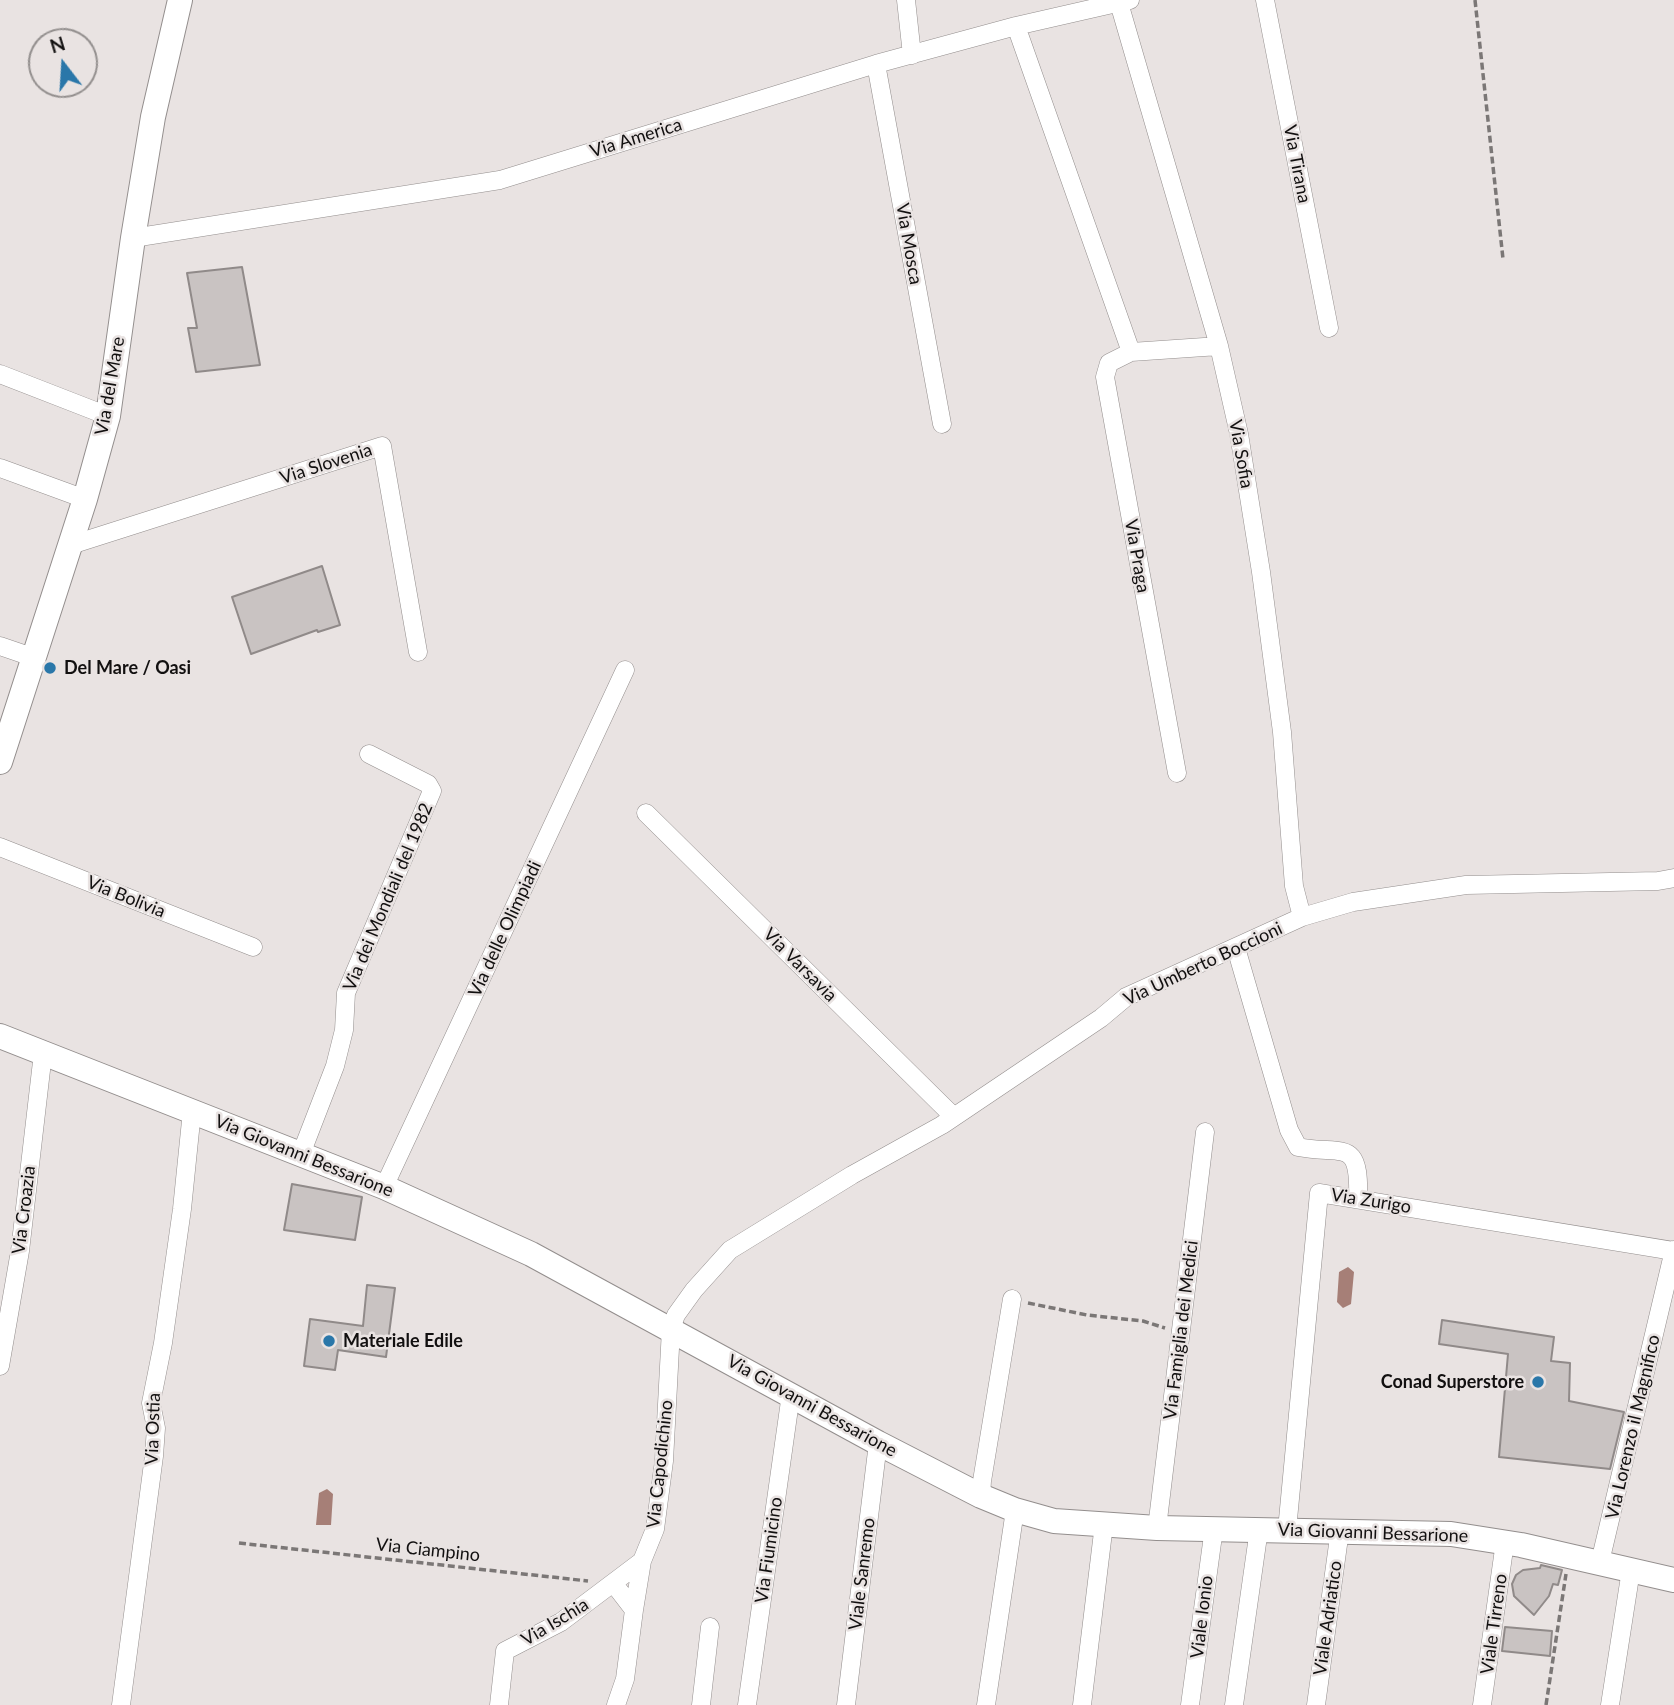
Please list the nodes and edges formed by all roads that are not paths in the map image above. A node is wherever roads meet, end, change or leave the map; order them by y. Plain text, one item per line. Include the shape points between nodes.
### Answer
1 (180, 0) edge
2 (906, 0) edge
3 (1265, 0) edge
4 (1124, 1) edge
5 (1016, 26) junction
6 (912, 55) junction
7 (876, 64) junction
8 (133, 238) junction
9 (1329, 328) dead end
10 (1219, 346) junction
11 (1130, 352) junction
12 (0, 374) edge
13 (108, 416) junction
14 (942, 424) dead end
15 (0, 468) edge
16 (85, 499) junction
17 (71, 545) junction
18 (0, 646) edge
19 (418, 652) dead end
20 (35, 658) junction
21 (625, 670) dead end
22 (369, 754) dead end
23 (0, 762) edge
24 (1177, 773) dead end
25 (646, 813) dead end
26 (0, 847) edge
27 (1674, 878) edge
28 (1302, 917) junction
29 (253, 947) dead end
30 (1236, 948) junction
31 (0, 1036) edge
32 (43, 1053) junction
33 (192, 1111) junction
34 (954, 1116) junction
35 (1205, 1132) dead end
36 (301, 1154) junction
37 (384, 1187) junction
38 (1358, 1199) junction
39 (1674, 1250) edge
40 (1012, 1299) road end
41 (671, 1329) junction
42 (0, 1366) edge
43 (791, 1394) junction
44 (878, 1443) junction
45 (981, 1496) junction
46 (1015, 1510) junction
47 (1104, 1524) junction
48 (1157, 1528) junction
49 (1214, 1528) junction
50 (1259, 1529) junction
51 (1287, 1530) junction
52 (1340, 1530) junction
53 (1505, 1542) junction
54 (642, 1561) junction
55 (1600, 1562) junction
56 (1632, 1570) junction
57 (1674, 1580) edge
58 (614, 1584) junction
59 (634, 1610) junction
60 (710, 1627) dead end
61 (121, 1705) edge
62 (499, 1705) edge
63 (616, 1705) edge
64 (701, 1705) edge
65 (747, 1705) edge
66 (846, 1705) edge
67 (986, 1705) edge
68 (1082, 1705) edge
69 (1191, 1705) edge
70 (1234, 1705) edge
71 (1316, 1705) edge
72 (1482, 1705) edge
73 (1610, 1705) edge

1 - 8 street, Via del Mare via 153,117
2 - 6 street
3 - 9 street, Via Tirana
4 - 5 street, Via America
4 - 10 street, Via Sofia
5 - 6 street, Via America
5 - 11 street
6 - 7 street, Via America
7 - 8 street, Via America via 500,180
7 - 14 street, Via Mosca
8 - 13 street, Via del Mare
10 - 11 street
10 - 28 street, Via Sofia via 1239,434 1261,572 1282,732 1294,886
11 - 24 street, Via Praga via 1109,363 1105,377
12 - 13 street
13 - 16 street, Via del Mare
15 - 16 street
16 - 17 street, Via del Mare
17 - 19 street, Via Slovenia via 382,446
17 - 20 street, Via del Mare
18 - 20 street
20 - 23 street, Via del Mare
21 - 37 street, Via delle Olimpiadi
22 - 36 street, Via dei Mondiali del 1982 via 428,784 432,791 346,993 344,1030 335,1066
25 - 34 street, Via Varsavia
26 - 29 street, Via Bolivia
27 - 28 street, Via Umberto Boccioni via 1466,885 1353,902
28 - 30 street, Via Umberto Boccioni
30 - 34 street, Via Umberto Boccioni via 1126,997
30 - 38 street via 1289,1130 1298,1147 1341,1149 1353,1158 1359,1173
31 - 32 street, Via Giovanni Bessarione
32 - 33 street, Via Giovanni Bessarione
32 - 42 street, Via Croazia via 20,1251
33 - 36 street, Via Giovanni Bessarione
33 - 61 street, Via Ostia via 182,1209 151,1403 156,1428 154,1456
34 - 41 street, Via Umberto Boccioni via 730,1250 694,1290
35 - 48 street, Via Famiglia dei Medici
36 - 37 street, Via Giovanni Bessarione
37 - 41 street, Via Giovanni Bessarione via 531,1254
38 - 39 street, Via Zurigo
38 - 51 street, Via Zurigo via 1319,1193
39 - 55 street, Via Lorenzo il Magnifico
40 - 45 street
41 - 43 street, Via Giovanni Bessarione
41 - 54 street, Via Capodichino via 664,1461 655,1529
43 - 44 street, Via Giovanni Bessarione
43 - 65 street, Via Fiumicino
44 - 45 street, Via Giovanni Bessarione
44 - 66 street, Viale Sanremo
45 - 46 street, Via Giovanni Bessarione
46 - 47 street, Via Giovanni Bessarione via 1054,1521
46 - 67 street
47 - 48 street, Via Giovanni Bessarione
47 - 68 street
48 - 49 street, Via Giovanni Bessarione
49 - 50 street, Via Giovanni Bessarione
49 - 69 street, Viale Ionio
50 - 51 street, Via Giovanni Bessarione
50 - 70 street
51 - 52 street, Via Giovanni Bessarione
52 - 53 street, Via Giovanni Bessarione via 1451,1534
52 - 71 street, Viale Adriatico
53 - 55 street, Via Giovanni Bessarione
53 - 72 street, Viale Tirreno
54 - 58 street, Via Capodichino
54 - 59 street
55 - 56 street, Via Giovanni Bessarione
56 - 57 street, Via Giovanni Bessarione
56 - 73 street
58 - 59 street
58 - 62 street, Via Ischia via 561,1622 505,1651
59 - 63 street via 625,1679
60 - 64 street

